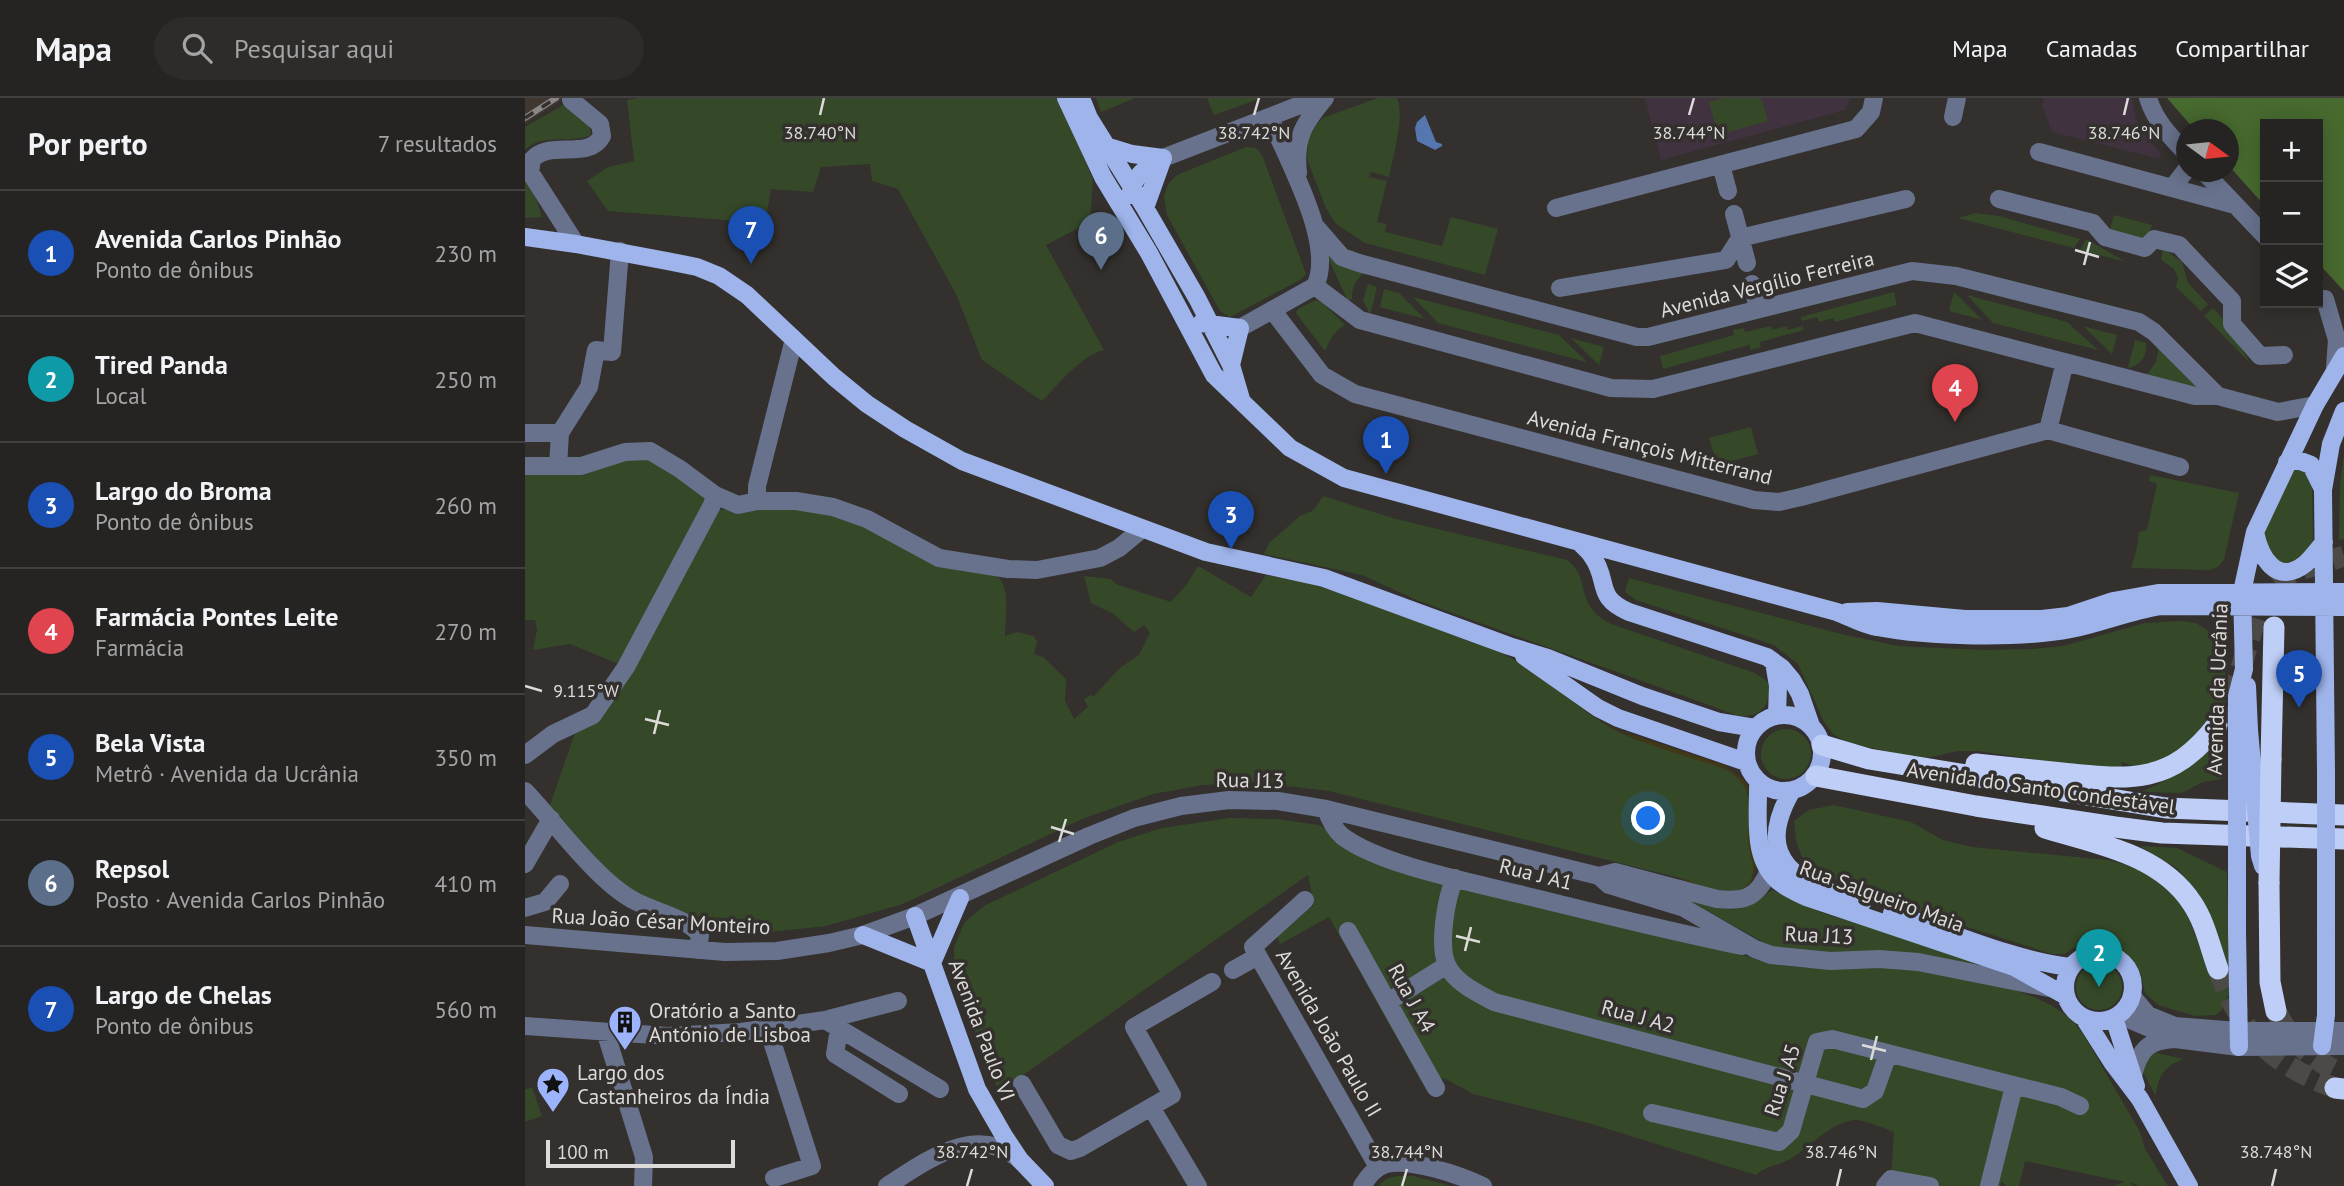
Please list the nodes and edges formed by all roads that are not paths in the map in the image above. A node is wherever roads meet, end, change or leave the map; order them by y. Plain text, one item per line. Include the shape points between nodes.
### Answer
1 (1066, 98) edge
2 (1081, 98) edge
3 (1318, 98) edge
4 (1325, 98) edge
5 (1874, 98) edge
6 (1958, 98) edge
7 (2148, 98) edge
8 (572, 100) dead end
9 (1953, 117) dead end
10 (1270, 118) junction
11 (1083, 120) junction
12 (2176, 143) edge
13 (1106, 146) junction
14 (2039, 152) dead end
15 (1163, 158) junction
16 (1721, 164) junction
17 (1298, 180) junction
18 (2177, 182) edge
19 (2213, 182) edge
20 (1132, 186) junction
21 (2173, 187) junction
22 (1728, 191) dead end
23 (1906, 199) dead end
24 (1999, 199) dead end
25 (2235, 205) junction
26 (1145, 208) junction
27 (1556, 208) dead end
28 (1127, 214) junction
29 (1734, 214) dead end
30 (1315, 226) junction
31 (2260, 231) edge
32 (525, 237) edge
33 (1740, 238) junction
34 (576, 244) junction
35 (620, 251) junction
36 (1747, 263) dead end
37 (1752, 284) dead end
38 (1315, 286) junction
39 (1560, 288) dead end
40 (2323, 296) edge
41 (2323, 301) edge
42 (1758, 308) junction
43 (1273, 311) junction
44 (2344, 311) edge
45 (1184, 317) junction
46 (1210, 326) junction
47 (1240, 328) junction
48 (794, 339) junction
49 (2284, 355) dead end
50 (2065, 362) junction
51 (2340, 362) edge
52 (1231, 365) junction
53 (2218, 396) junction
54 (1242, 402) junction
55 (2315, 405) junction
56 (2344, 411) edge
57 (2278, 412) junction
58 (2048, 430) junction
59 (560, 432) junction
60 (525, 433) edge
61 (2299, 436) junction
62 (2287, 462) junction
63 (525, 466) edge
64 (558, 466) junction
65 (2180, 467) dead end
66 (2323, 490) junction
67 (715, 495) junction
68 (757, 501) junction
69 (1142, 529) junction
70 (2255, 532) junction
71 (2324, 542) junction
72 (1580, 543) junction
73 (1619, 554) junction
74 (1602, 579) junction
75 (2344, 592) edge
76 (2242, 599) junction
77 (2324, 599) junction
78 (2344, 607) edge
79 (1620, 608) junction
80 (2274, 627) dead end
81 (1509, 646) junction
82 (1774, 662) junction
83 (1777, 715) junction
84 (1811, 726) junction
85 (1755, 727) junction
86 (2235, 728) junction
87 (1822, 745) junction
88 (525, 755) edge
89 (1747, 762) junction
90 (1906, 765) junction
91 (1816, 776) junction
92 (1758, 782) junction
93 (525, 791) edge
94 (1791, 792) junction
95 (1976, 806) junction
96 (1326, 809) junction
97 (2344, 815) edge
98 (551, 819) junction
99 (2344, 839) edge
100 (525, 864) edge
101 (1769, 870) junction
102 (1599, 876) junction
103 (1455, 878) junction
104 (2269, 883) junction
105 (560, 884) dead end
106 (960, 898) junction
107 (1305, 900) dead end
108 (525, 908) edge
109 (915, 916) junction
110 (1348, 931) dead end
111 (525, 935) edge
112 (863, 935) junction
113 (1755, 949) junction
114 (698, 950) junction
115 (1258, 956) junction
116 (932, 963) junction
117 (1447, 965) junction
118 (2070, 967) junction
119 (2218, 969) tunnel mouth
120 (1233, 970) dead end
121 (1212, 982) dead end
122 (2059, 993) junction
123 (2132, 996) junction
124 (898, 1001) dead end
125 (1388, 1002) junction
126 (2276, 1011) tunnel mouth
127 (2116, 1016) junction
128 (2084, 1018) junction
129 (832, 1024) junction
130 (525, 1026) edge
131 (768, 1029) junction
132 (2344, 1031) edge
133 (606, 1034) junction
134 (2175, 1039) junction
135 (2239, 1039) junction
136 (2322, 1039) junction
137 (2344, 1046) edge
138 (1888, 1054) junction
139 (2133, 1076) junction
140 (1022, 1084) dead end
141 (1805, 1084) junction
142 (2014, 1086) junction
143 (1436, 1088) dead end
144 (940, 1089) dead end
145 (899, 1094) dead end
146 (2140, 1100) junction
147 (2080, 1106) dead end
148 (1151, 1107) junction
149 (1652, 1113) dead end
150 (1020, 1160) junction
151 (1378, 1167) junction
152 (774, 1178) dead end
153 (898, 1183) edge
154 (643, 1186) edge
155 (1045, 1186) edge
156 (1198, 1186) edge
157 (1362, 1186) edge
158 (1483, 1186) edge
159 (1885, 1186) edge
160 (1930, 1186) edge
161 (1989, 1186) edge
162 (2189, 1186) edge

1 - 11 main road
2 - 11 main road
3 - 10 street
4 - 17 street, Avenida Vergílio Ferreira via 1302,130 1296,156
5 - 16 street via 1871,111 1856,129
6 - 9 street
7 - 12 street via 2152,113
8 - 34 street via 600,124 603,136 586,148 540,152 532,160 530,172
10 - 15 street
10 - 17 street, Avenida Vergílio Ferreira
11 - 13 main road
11 - 28 main road via 1103,177
13 - 15 main road
13 - 20 main road
14 - 21 street
15 - 20 main road via 1142,170
15 - 26 main road
16 - 22 street
16 - 27 street
17 - 30 street, Avenida Vergílio Ferreira
18 - 21 street
19 - 25 street
20 - 26 main road
20 - 28 main road
21 - 25 street
23 - 33 street
24 - 49 street via 2093,223 2105,237 2145,247 2154,239 2179,245 2232,301 2232,324 2260,356
25 - 31 street
26 - 46 main road
28 - 45 main road
29 - 33 street
30 - 38 street, Avenida Vergílio Ferreira via 1321,266
30 - 42 street, Avenida Vergílio Ferreira via 1342,257 1359,263 1637,337
32 - 34 main road
33 - 36 street
33 - 39 street via 1726,260
34 - 35 main road
35 - 48 main road via 698,267 719,276
35 - 59 street via 612,352 596,350 589,387
37 - 42 street
38 - 43 street
38 - 50 street via 1360,320 1611,388 1653,389 1915,323
40 - 44 street
41 - 51 street
42 - 53 street, Avenida Vergílio Ferreira via 1912,271 1957,276 2139,322
43 - 47 street
43 - 58 street, Avenida François Mitterrand via 1322,375 1355,394 1754,500 1779,502 1801,497
45 - 46 main road
45 - 54 main road via 1214,374
46 - 47 main road
46 - 52 main road
47 - 52 main road
48 - 68 street
48 - 69 main road via 867,404 962,461
50 - 53 street via 2195,396
50 - 58 street
51 - 55 main road, Avenida da Ucrânia
52 - 54 main road
53 - 57 street
54 - 72 main road via 1290,448 1344,478
55 - 57 street
55 - 61 main road, Avenida da Ucrânia
56 - 66 main road via 2329,452
57 - 61 street
58 - 65 street
59 - 60 street
59 - 64 street
61 - 62 main road, Avenida da Ucrânia
62 - 66 main road via 2311,465
62 - 70 main road, Avenida da Ucrânia
63 - 64 street
64 - 67 street via 582,466 625,452 650,451
66 - 71 main road
67 - 68 street via 738,505
67 - 88 street via 626,667 593,715 553,734
68 - 69 street via 796,500 833,507 867,519 939,558 1008,569 1037,570 1100,558
69 - 81 main road via 1206,552 1324,578
70 - 71 main road via 2264,560 2285,571 2304,565
70 - 76 main road, Avenida da Ucrânia
71 - 77 main road
72 - 73 main road
72 - 74 main road via 1592,555
73 - 74 main road via 1606,566
73 - 76 main road via 1837,612 2042,619 2158,593
73 - 79 main road via 1611,586
74 - 79 main road via 1608,599
75 - 77 main road
76 - 77 main road
76 - 86 main road, Avenida da Ucrânia via 2244,669
77 - 78 main road
77 - 136 main road, bridge via 2326,1014
79 - 82 main road
80 - 104 highway, bridge
81 - 85 main road via 1679,709
81 - 89 main road via 1618,718
82 - 83 main road
82 - 84 main road via 1796,687
83 - 84 main road via 1795,716
83 - 85 main road
84 - 87 main road
85 - 89 main road via 1745,750
86 - 90 highway via 2141,777 2101,778 1973,764
86 - 104 main road, bridge
86 - 135 main road, Avenida da Ucrânia, bridge
87 - 90 highway, Avenida do Santo Condestável
87 - 91 main road
89 - 92 main road
90 - 97 highway, Avenida do Santo Condestável via 2166,808
91 - 94 main road
91 - 95 highway, Avenida do Santo Condestável
92 - 94 main road via 1768,789
92 - 101 main road, Rua Salgueiro Maia via 1761,857
93 - 98 street
94 - 118 main road, Rua Salgueiro Maia via 1782,807 1779,856 1809,883 2011,953
95 - 99 highway, Avenida do Santo Condestável via 2162,833
95 - 119 highway via 2126,853 2159,869 2193,904
96 - 102 street, Rua J13
96 - 103 street, Rua J A1 via 1340,834 1363,848
96 - 106 street, Rua J13 via 1241,800 1158,811 1089,836
98 - 100 street
98 - 114 street via 621,892 693,927 700,935
101 - 102 street, Rua J13 via 1753,895 1733,901 1615,872
101 - 122 main road, Rua Salgueiro Maia via 1806,897 2014,967
102 - 113 street, Rua J13 via 1609,885 1684,908
103 - 113 street, Rua J A1
103 - 117 street via 1443,935
104 - 126 highway via 2270,982
105 - 108 street via 545,902
106 - 109 street, Rua J13
106 - 116 main road
107 - 115 street, Avenida João Paulo II via 1253,947
109 - 112 street, Rua João César Monteiro
109 - 116 main road, Avenida Paulo VI
110 - 125 street, Rua J A4
111 - 114 street, Rua João César Monteiro
112 - 114 street, Rua João César Monteiro via 777,951
112 - 116 main road
113 - 122 street, Rua J13 via 1800,959 1917,962
115 - 120 street
115 - 151 street, Avenida João Paulo II
116 - 150 main road, Avenida Paulo VI via 977,1088
117 - 125 street
117 - 141 street, Rua J A2 via 1467,988 1494,1002
118 - 122 main road
118 - 123 main road via 2090,953 2113,955 2130,972
121 - 148 street via 1134,1027 1172,1095
122 - 128 main road
123 - 127 main road
123 - 135 street via 2148,1015 2166,1024
124 - 129 street
125 - 143 street, Rua J A4
127 - 128 main road via 2104,1021
127 - 134 street
127 - 139 main road
128 - 146 main road
129 - 131 street
129 - 144 street
129 - 145 street via 835,1054
130 - 133 street
131 - 133 street via 668,1036
131 - 152 street via 812,1166
132 - 136 street
133 - 154 street via 644,1157
134 - 135 street
134 - 139 street via 2146,1047
135 - 136 street
136 - 137 street
138 - 141 street, Rua J A2 via 1875,1091 1863,1098
138 - 141 street, Rua J A5 via 1832,1040 1817,1042
138 - 142 street, Rua J A5
139 - 146 main road
140 - 148 street via 1058,1144 1071,1151
141 - 149 street, Rua J A5 via 1791,1131 1779,1142
142 - 147 street, Rua J A5
142 - 161 street
146 - 162 main road
148 - 156 street
150 - 153 street via 999,1147 970,1144 941,1153
150 - 155 main road, Avenida Paulo VI
151 - 157 street
151 - 158 street via 1407,1163
159 - 160 street via 1891,1179

